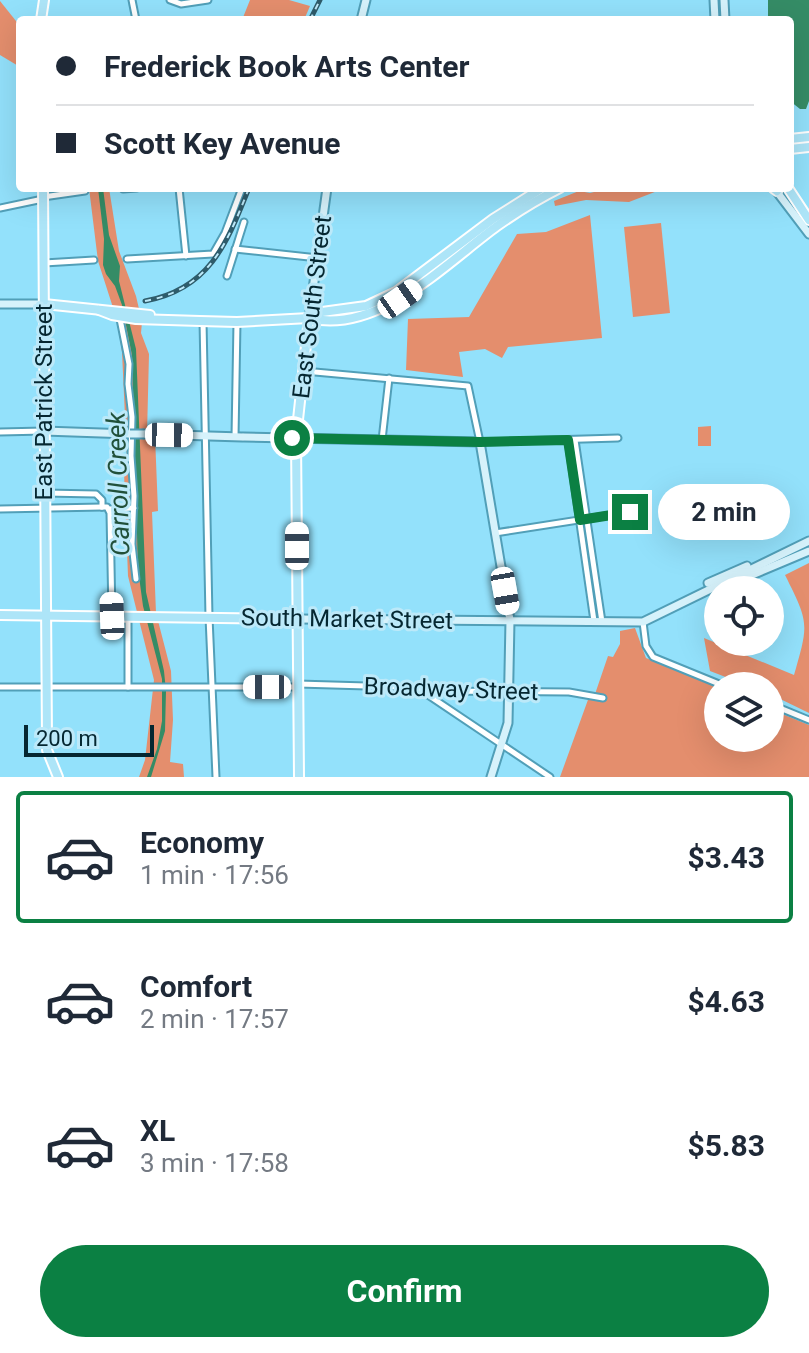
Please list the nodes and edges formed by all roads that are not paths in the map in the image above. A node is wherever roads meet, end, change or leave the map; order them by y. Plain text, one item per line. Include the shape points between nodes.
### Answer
1 (170, 0) edge
2 (208, 0) edge
3 (71, 192) edge
4 (179, 192) edge
5 (240, 192) edge
6 (326, 192) edge
7 (536, 192) edge
8 (553, 192) edge
9 (781, 192) edge
10 (782, 192) edge
11 (43, 194) edge
12 (0, 208) edge
13 (809, 221) edge
14 (244, 222) dead end
15 (809, 234) edge
16 (235, 249) junction
17 (186, 256) junction
18 (318, 258) junction
19 (127, 259) dead end
20 (94, 260) dead end
21 (44, 263) junction
22 (227, 276) dead end
23 (0, 304) edge
24 (44, 304) junction
25 (125, 315) junction
26 (309, 318) junction
27 (203, 321) junction
28 (237, 322) junction
29 (303, 371) junction
30 (389, 378) junction
31 (44, 431) junction
32 (0, 432) edge
33 (204, 436) junction
34 (241, 437) junction
35 (296, 438) junction
36 (618, 438) dead end
37 (382, 440) junction
38 (572, 440) junction
39 (480, 442) junction
40 (45, 493) junction
41 (102, 507) junction
42 (134, 508) junction
43 (0, 509) edge
44 (45, 509) junction
45 (109, 509) junction
46 (630, 512) dead end
47 (584, 520) junction
48 (494, 533) junction
49 (809, 541) edge
50 (809, 551) edge
51 (775, 556) junction
52 (725, 576) edge
53 (136, 579) dead end
54 (691, 599) junction
55 (0, 615) edge
56 (46, 616) junction
57 (112, 616) junction
58 (128, 616) junction
59 (209, 617) junction
60 (297, 619) junction
61 (510, 620) junction
62 (598, 622) junction
63 (643, 622) junction
64 (704, 678) edge
65 (298, 686) junction
66 (0, 687) edge
67 (47, 687) junction
68 (128, 687) junction
69 (211, 687) junction
70 (422, 691) junction
71 (509, 692) junction
72 (603, 698) dead end
73 (784, 710) edge
74 (809, 720) edge
75 (502, 747) junction
76 (58, 777) edge
77 (216, 777) edge
78 (299, 777) edge
79 (491, 777) edge
80 (550, 777) edge

1 - 2 street
3 - 11 street
4 - 17 street
5 - 17 street via 213,254
6 - 18 main road, East South Street
7 - 26 main road via 396,292 366,306
8 - 26 main road via 520,210 400,299 356,317
9 - 15 main road
10 - 13 main road
11 - 12 street
11 - 21 main road, East Patrick Street
14 - 16 street
16 - 18 street
16 - 22 street
17 - 19 street
18 - 26 main road, East South Street
20 - 21 street
21 - 24 main road, East Patrick Street
23 - 24 main road
24 - 25 main road
24 - 31 main road, East Patrick Street
25 - 27 main road
25 - 42 street
26 - 28 main road
26 - 29 main road, East South Street
27 - 28 main road
27 - 33 street
28 - 34 street
29 - 30 street
29 - 35 main road, East South Street
30 - 37 street
30 - 39 street via 468,386
31 - 32 street
31 - 33 main road, bridge
31 - 40 main road, East Patrick Street
33 - 34 main road
33 - 59 street
34 - 35 main road
35 - 37 main road
35 - 60 main road, East South Street
36 - 38 street
37 - 39 main road
38 - 39 street
38 - 47 street
39 - 48 main road
40 - 41 street via 96,494
40 - 44 main road, East Patrick Street
41 - 44 street
41 - 45 street
42 - 45 street
42 - 53 street
43 - 44 street
44 - 56 main road, East Patrick Street
45 - 57 street
46 - 47 street
47 - 48 street
47 - 62 street
48 - 61 main road
49 - 51 main road, South Market Street
50 - 54 main road, South Market Street
51 - 52 main road
51 - 54 main road, South Market Street
54 - 63 main road, South Market Street
55 - 56 main road, South Market Street
56 - 57 main road, South Market Street
56 - 67 main road, East Patrick Street
57 - 58 main road, South Market Street
58 - 59 main road, South Market Street
58 - 68 street
59 - 60 main road, South Market Street
59 - 69 street
60 - 61 main road, South Market Street
60 - 65 main road, East South Street
61 - 62 main road, South Market Street
61 - 71 main road
62 - 63 main road, South Market Street
63 - 64 street via 653,657
65 - 69 street, Broadway Street
65 - 70 street, Broadway Street
65 - 78 main road, East South Street
66 - 67 street, Broadway Street
67 - 68 street, Broadway Street
67 - 76 main road, East Patrick Street via 47,750
68 - 69 street, Broadway Street
69 - 77 street
70 - 71 street, Broadway Street
70 - 75 street
71 - 72 street, Broadway Street
71 - 75 main road
73 - 74 street
75 - 79 main road
75 - 80 street

